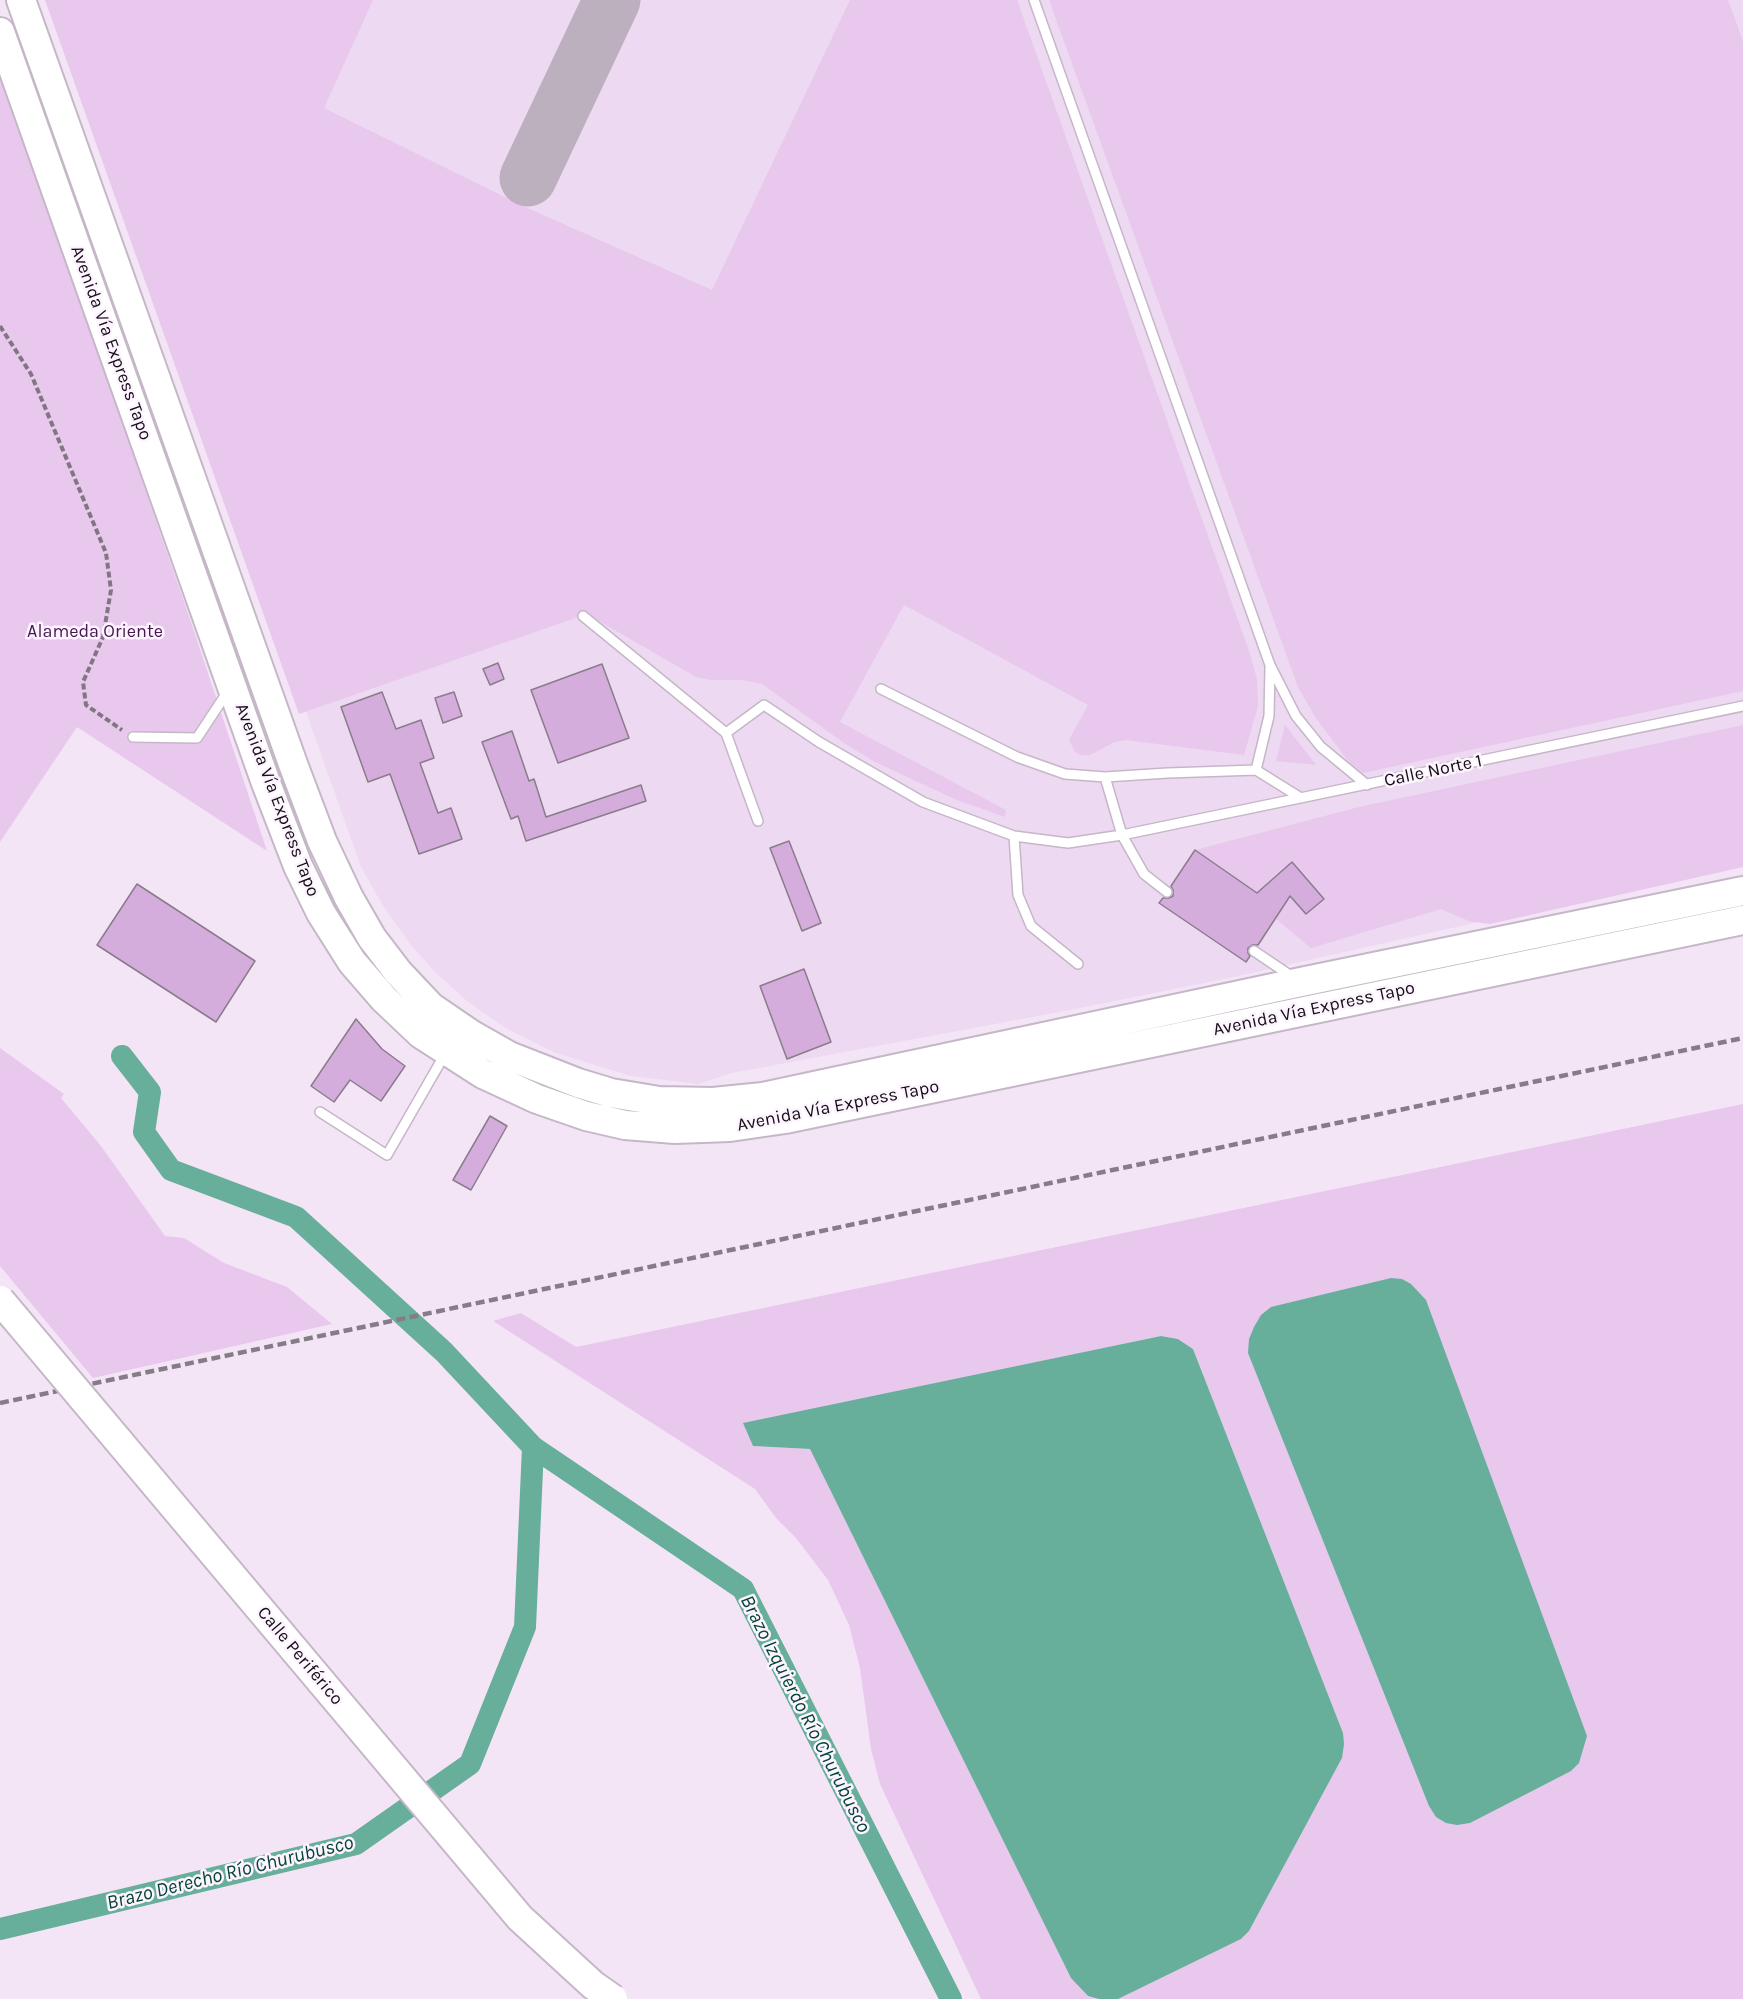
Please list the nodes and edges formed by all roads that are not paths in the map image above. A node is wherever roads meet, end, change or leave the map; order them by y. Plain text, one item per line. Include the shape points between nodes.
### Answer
1 (21, 0) edge
2 (1034, 0) edge
3 (0, 32) edge
4 (583, 616) dead end
5 (1270, 665) junction
6 (232, 684) junction
7 (881, 689) dead end
8 (1743, 706) edge
9 (726, 733) junction
10 (133, 737) road end
11 (1256, 770) junction
12 (1106, 777) junction
13 (1367, 785) junction
14 (1301, 798) junction
15 (758, 821) dead end
16 (1122, 835) junction
17 (1014, 836) junction
18 (1743, 891) edge
19 (1167, 892) dead end
20 (1743, 920) edge
21 (1254, 951) dead end
22 (1078, 964) dead end
23 (1305, 985) junction
24 (446, 1052) junction
25 (320, 1112) dead end
26 (0, 1300) edge
27 (613, 1999) edge

1 - 23 main road, Avenida Vía Express Tapo via 322,842 372,938 431,1007 509,1056 578,1083 659,1101 713,1102 763,1097
2 - 5 lane
3 - 6 main road, Avenida Vía Express Tapo
4 - 9 lane
5 - 11 lane via 1269,716
5 - 13 lane via 1296,716 1321,747
6 - 10 lane via 197,738
6 - 24 main road, Avenida Vía Express Tapo via 298,866 321,913 352,962 384,999
7 - 12 lane via 1017,757 1065,774
8 - 13 lane, Calle Norte 1
9 - 15 lane
9 - 17 lane, Calle Norte 1 via 764,705 923,802
11 - 12 lane
11 - 14 lane
12 - 16 lane
13 - 14 lane, Calle Norte 1
14 - 16 lane, Calle Norte 1
16 - 17 lane, Calle Norte 1 via 1068,843
16 - 19 lane via 1144,874
17 - 22 lane via 1018,895 1032,926
18 - 23 main road, Avenida Vía Express Tapo
20 - 24 main road, Avenida Vía Express Tapo via 1331,1002 785,1119 730,1127 675,1129 625,1125 586,1116 526,1094
21 - 23 lane
24 - 25 lane via 387,1155
26 - 27 main road, Calle Periférico, bridge via 520,1918

